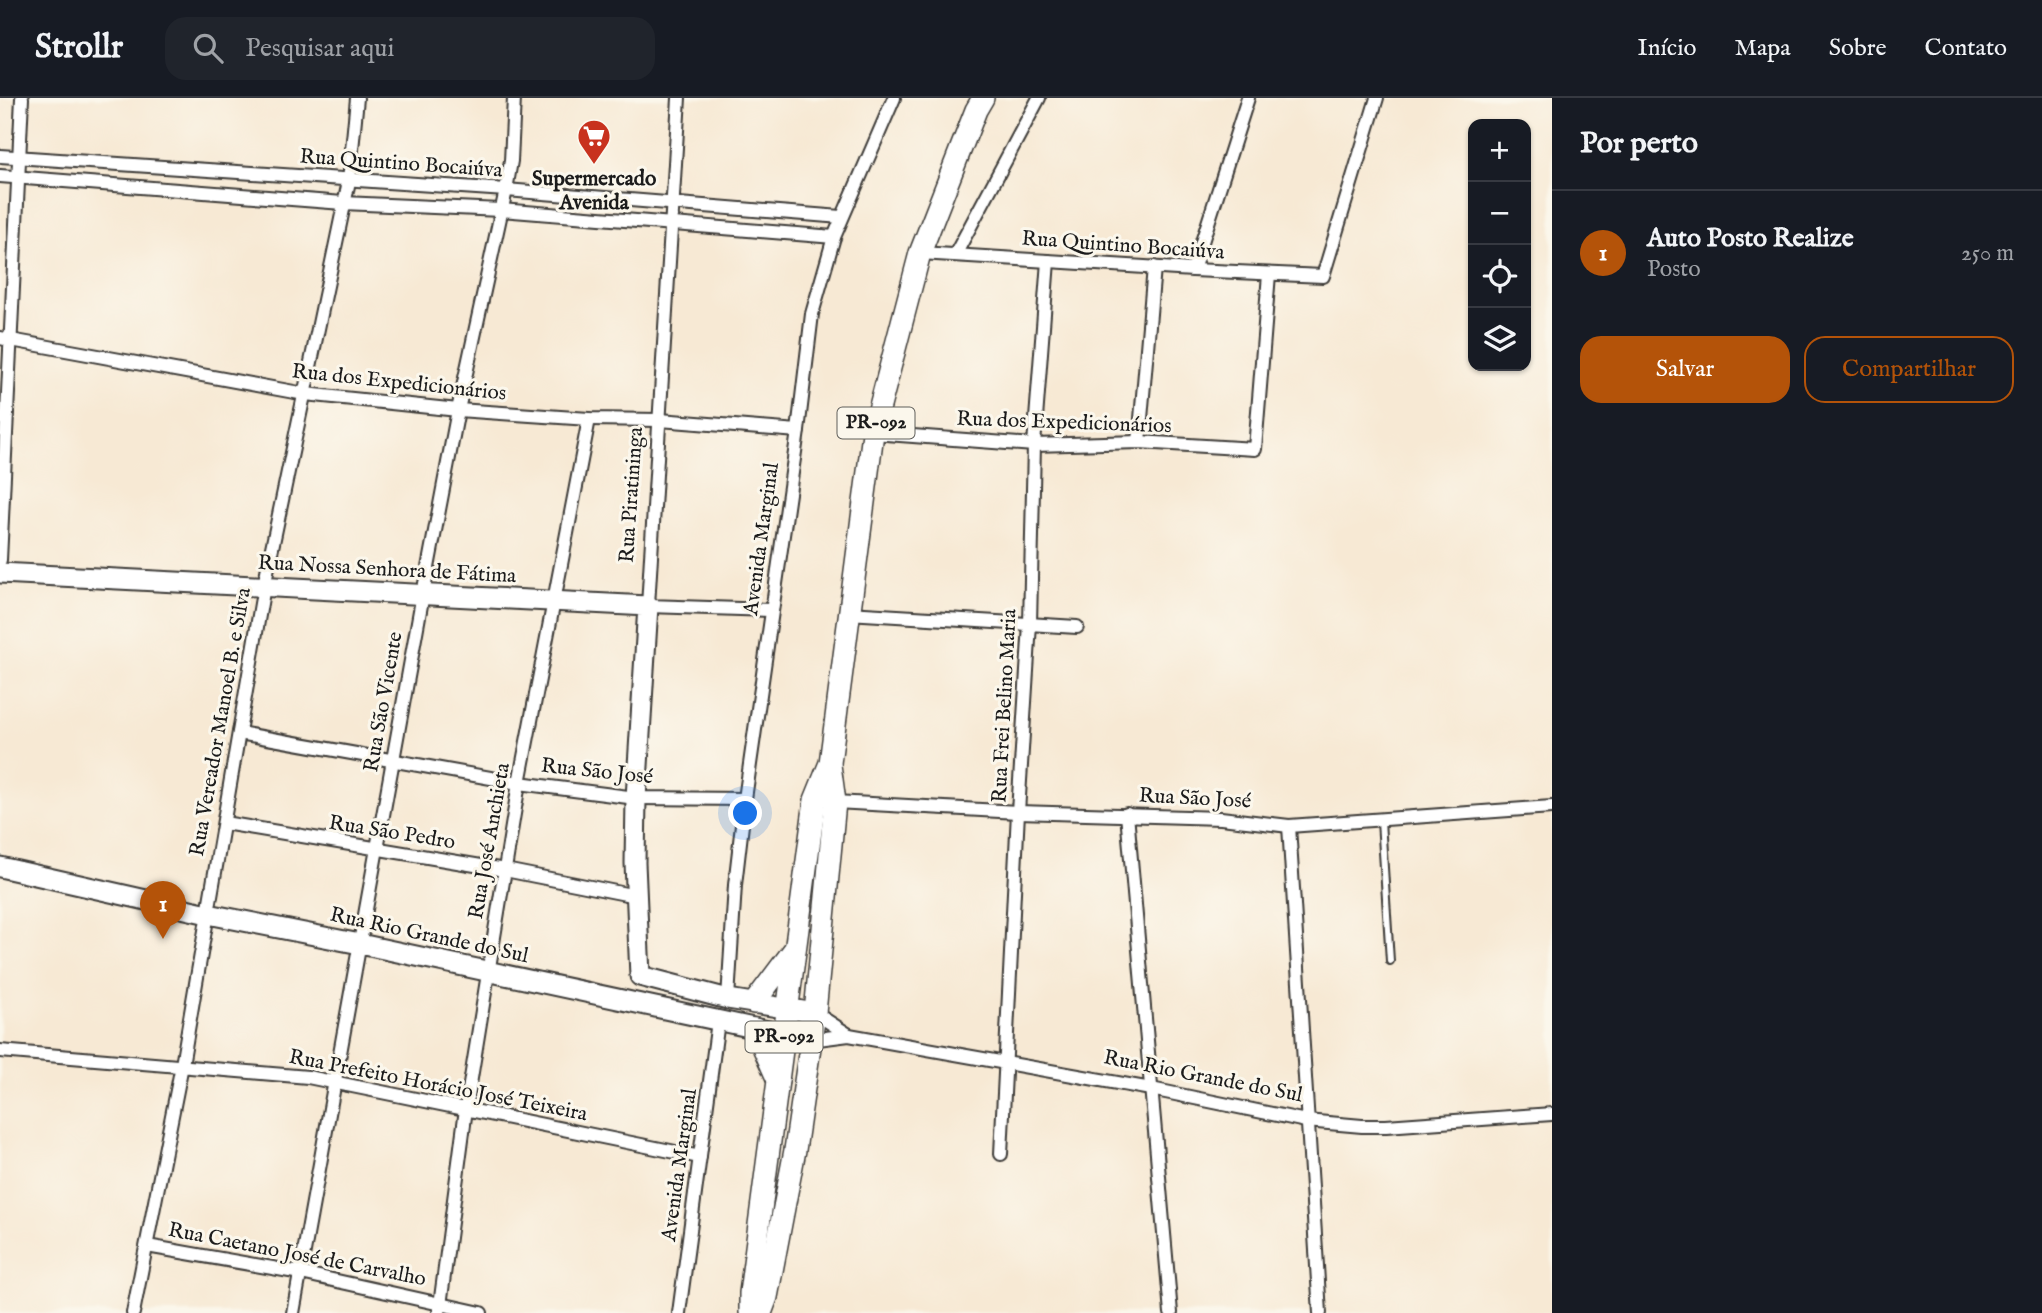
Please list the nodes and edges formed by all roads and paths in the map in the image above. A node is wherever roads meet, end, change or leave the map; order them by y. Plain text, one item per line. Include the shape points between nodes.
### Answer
1 (22, 98) edge
2 (357, 98) edge
3 (514, 98) edge
4 (680, 98) edge
5 (894, 98) edge
6 (983, 98) edge
7 (1039, 98) edge
8 (1248, 98) edge
9 (1377, 98) edge
10 (0, 156) edge
11 (20, 158) junction
12 (0, 176) edge
13 (18, 177) junction
14 (349, 181) junction
15 (506, 190) junction
16 (343, 203) junction
17 (674, 204) junction
18 (501, 210) junction
19 (841, 218) junction
20 (671, 224) junction
21 (834, 237) junction
22 (920, 253) junction
23 (955, 255) junction
24 (1048, 261) junction
25 (1154, 267) junction
26 (1193, 270) junction
27 (1269, 274) junction
28 (6, 339) edge
29 (305, 394) junction
30 (458, 410) junction
31 (589, 419) junction
32 (660, 420) junction
33 (798, 430) junction
34 (873, 433) junction
35 (1139, 442) junction
36 (1034, 445) junction
37 (0, 560) edge
38 (0, 573) edge
39 (264, 586) junction
40 (423, 594) junction
41 (554, 601) junction
42 (648, 606) junction
43 (771, 610) junction
44 (848, 613) junction
45 (1030, 624) junction
46 (1077, 627) dead end
47 (239, 733) junction
48 (393, 762) junction
49 (830, 763) junction
50 (519, 783) junction
51 (636, 798) junction
52 (745, 799) junction
53 (835, 802) junction
54 (1552, 807) edge
55 (1018, 812) junction
56 (1127, 814) junction
57 (1381, 821) junction
58 (224, 823) junction
59 (1289, 826) junction
60 (377, 850) junction
61 (0, 867) edge
62 (505, 870) junction
63 (636, 896) junction
64 (208, 914) junction
65 (360, 944) junction
66 (794, 949) junction
67 (1390, 961) dead end
68 (487, 972) junction
69 (728, 999) junction
70 (754, 1003) junction
71 (788, 1009) junction
72 (815, 1013) junction
73 (718, 1021) junction
74 (755, 1028) junction
75 (784, 1035) junction
76 (849, 1035) junction
77 (810, 1040) junction
78 (0, 1051) edge
79 (1007, 1063) junction
80 (182, 1065) junction
81 (335, 1081) junction
82 (778, 1081) junction
83 (1151, 1089) junction
84 (466, 1110) junction
85 (1552, 1114) edge
86 (1306, 1121) junction
87 (1001, 1154) dead end
88 (700, 1157) junction
89 (147, 1245) junction
90 (301, 1273) junction
91 (440, 1308) edge
92 (133, 1313) edge
93 (293, 1313) edge
94 (481, 1313) edge
95 (679, 1313) edge
96 (750, 1313) edge
97 (761, 1313) edge
98 (1171, 1313) edge
99 (1320, 1313) edge

1 - 11 street
2 - 14 street, Rua Vereador Manoel B. e Silva
3 - 15 street, Rua São Vicente
4 - 17 street, Rua Piratininga
5 - 19 street, Avenida Marginal
6 - 22 main road, PR-092
7 - 23 street
8 - 26 street
9 - 27 street, Rua Quintino Bocaiúva via 1323,276
10 - 11 street, Rua Quintino Bocaiúva
11 - 13 street
11 - 14 street, Rua Quintino Bocaiúva
12 - 13 street, Rua Quintino Bocaiúva
13 - 16 street, Rua Quintino Bocaiúva
13 - 28 street
14 - 15 street, Rua Quintino Bocaiúva
14 - 16 street, Rua Vereador Manoel B. e Silva
15 - 17 street, Rua Quintino Bocaiúva
15 - 18 street, Rua São Vicente
16 - 18 street, Rua Quintino Bocaiúva
16 - 29 street, Rua Vereador Manoel B. e Silva
17 - 19 street, Rua Quintino Bocaiúva
17 - 20 street, Rua Piratininga
18 - 20 street, Rua Quintino Bocaiúva
18 - 30 street, Rua São Vicente
19 - 21 street, Avenida Marginal
20 - 21 street, Rua Quintino Bocaiúva
20 - 32 street, Rua Piratininga
21 - 33 street, Avenida Marginal via 812,314
22 - 23 street, Rua Quintino Bocaiúva
22 - 34 main road, PR-092
23 - 24 street, Rua Quintino Bocaiúva
24 - 25 street, Rua Quintino Bocaiúva
24 - 36 street, Rua Frei Belino Maria
25 - 26 street, Rua Quintino Bocaiúva
25 - 35 street
26 - 27 street, Rua Quintino Bocaiúva
27 - 35 street, Rua dos Expedicionários via 1255,450
28 - 29 street, Rua dos Expedicionários
28 - 37 street
29 - 30 street, Rua dos Expedicionários
29 - 39 street, Rua Vereador Manoel B. e Silva
30 - 31 street, Rua dos Expedicionários
30 - 40 street, Rua São Vicente
31 - 32 street, Rua dos Expedicionários
31 - 41 street, Rua José Anchieta
32 - 33 street, Rua dos Expedicionários
32 - 42 street, Rua Piratininga
33 - 43 street, Avenida Marginal
34 - 36 street, Rua dos Expedicionários
34 - 44 main road, PR-092
35 - 36 street, Rua dos Expedicionários
36 - 45 street, Rua Frei Belino Maria
38 - 39 street, Rua Nossa Senhora de Fátima
39 - 40 street, Rua Nossa Senhora de Fátima
39 - 47 street, Rua Vereador Manoel B. e Silva
40 - 41 street, Rua Nossa Senhora de Fátima
40 - 48 street, Rua São Vicente
41 - 42 street, Rua Nossa Senhora de Fátima
41 - 50 street, Rua José Anchieta
42 - 43 street, Rua Nossa Senhora de Fátima
42 - 51 street, Rua Piratininga
43 - 52 street, Avenida Marginal
44 - 45 street
44 - 49 main road, PR-092
45 - 46 street
45 - 55 street, Rua Frei Belino Maria
47 - 48 street, Rua São José
47 - 58 street, Rua Vereador Manoel B. e Silva
48 - 50 street, Rua São José
48 - 60 street, Rua São Vicente
49 - 53 main road, PR-092
49 - 66 main road, PR-092 via 815,800
50 - 51 street, Rua São José
50 - 62 street, Rua José Anchieta
51 - 52 street, Rua São José
51 - 63 street, Rua Piratininga
52 - 69 street, Avenida Marginal
53 - 55 street, Rua São José
53 - 72 main road, PR-092
54 - 57 street, Rua São José
55 - 56 street, Rua São José
55 - 79 street, Rua Frei Belino Maria
56 - 59 street, Rua São José
56 - 83 street
57 - 59 street, Rua São José
57 - 67 lane
58 - 60 street, Rua São Pedro
58 - 64 street, Rua Vereador Manoel B. e Silva
59 - 86 street
60 - 62 street, Rua São Pedro
60 - 65 street, Rua São Vicente
61 - 64 street, Rua Rio Grande do Sul
62 - 63 street, Rua São Pedro
62 - 68 street, Rua José Anchieta
63 - 69 street, Rua Piratininga via 640,976
64 - 65 street, Rua Rio Grande do Sul
64 - 80 street, Rua Vereador Manoel B. e Silva
65 - 68 street, Rua Rio Grande do Sul
65 - 81 street, Rua São Vicente
66 - 70 main road
66 - 71 main road, PR-092
68 - 73 street, Rua Rio Grande do Sul
68 - 84 street, Rua José Anchieta
69 - 70 street
70 - 71 street
71 - 72 street
71 - 75 main road, PR-092
72 - 76 street, Rua Rio Grande do Sul
72 - 77 main road, PR-092
73 - 74 street, Rua Rio Grande do Sul
73 - 88 street, Avenida Marginal
74 - 75 street, Rua Rio Grande do Sul
74 - 82 main road
75 - 77 street, Rua Rio Grande do Sul
75 - 82 main road, PR-092
76 - 77 street, Rua Rio Grande do Sul
76 - 79 street, Rua Rio Grande do Sul
77 - 97 main road, PR-092 via 794,1150
78 - 80 street, Rua Prefeito Horácio José Teixeira
79 - 83 street, Rua Rio Grande do Sul
79 - 87 street, Rua Frei Belino Maria
80 - 81 street, Rua Prefeito Horácio José Teixeira
80 - 89 street, Rua Vereador Manoel B. e Silva
81 - 84 street, Rua Prefeito Horácio José Teixeira
81 - 90 street, Rua São Vicente
82 - 96 main road, PR-092
83 - 86 street, Rua Rio Grande do Sul
83 - 98 street
84 - 88 street, Rua Prefeito Horácio José Teixeira
84 - 91 street, Rua José Anchieta
85 - 86 street, Rua Rio Grande do Sul via 1386,1126
86 - 99 street
88 - 95 street, Avenida Marginal
89 - 90 street, Rua Caetano José de Carvalho
89 - 92 street, Rua Vereador Manoel B. e Silva
90 - 91 street, Rua Caetano José de Carvalho
90 - 93 street, Rua São Vicente
91 - 94 street, Rua Caetano José de Carvalho

